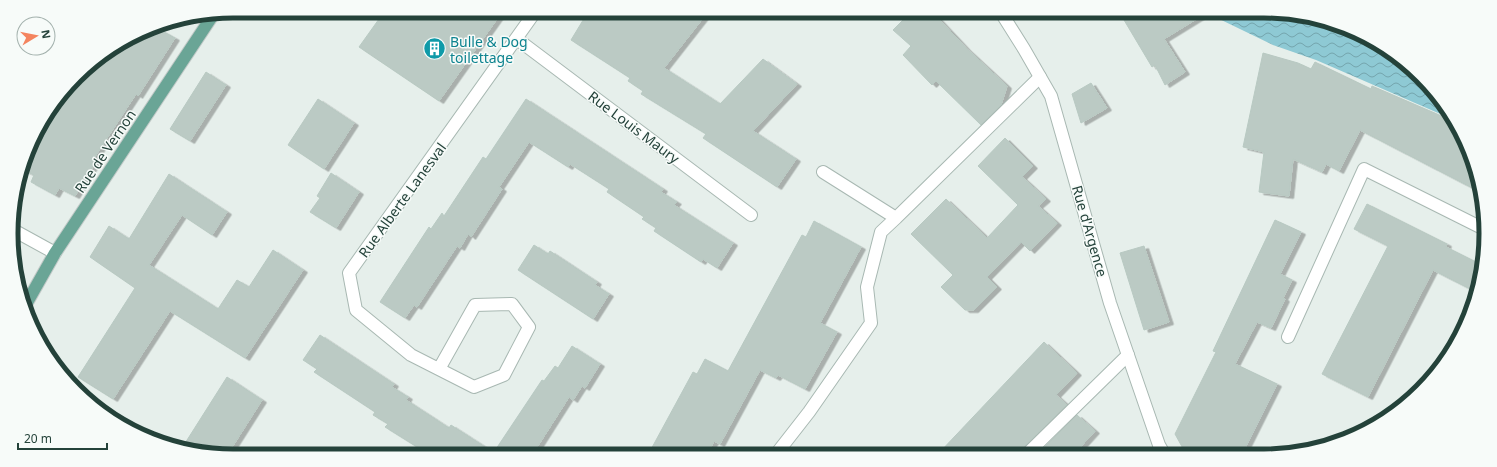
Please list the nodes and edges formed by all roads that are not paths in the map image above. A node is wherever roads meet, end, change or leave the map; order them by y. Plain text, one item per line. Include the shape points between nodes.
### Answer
1 (531, 18) edge
2 (1004, 18) edge
3 (210, 19) edge
4 (517, 39) junction
5 (1040, 77) junction
6 (822, 172) dead end
7 (750, 215) dead end
8 (896, 218) junction
9 (1479, 226) edge
10 (18, 233) edge
11 (55, 253) junction
12 (28, 300) edge
13 (1288, 337) dead end
14 (1128, 354) junction
15 (439, 369) junction
16 (780, 449) edge
17 (1033, 449) edge
18 (1161, 449) edge

1 - 4 street, Rue Alberte Lanesval
2 - 5 street, Rue d'Argence
3 - 11 main road, Rue de Vernon
4 - 7 street, Rue Louis Maury
4 - 15 street, Rue Alberte Lanesval via 349,273 356,310 411,356
5 - 8 street
5 - 14 street, Rue d'Argence via 1051,96 1110,303
6 - 8 street
8 - 16 street via 881,232 867,287 871,323
9 - 13 street via 1364,169
10 - 11 street
11 - 12 main road, Rue de Vernon
14 - 17 street
14 - 18 street, Rue d'Argence
15 - 15 street, Rue Alberte Lanesval via 474,387 504,375 529,328 512,304 475,305

